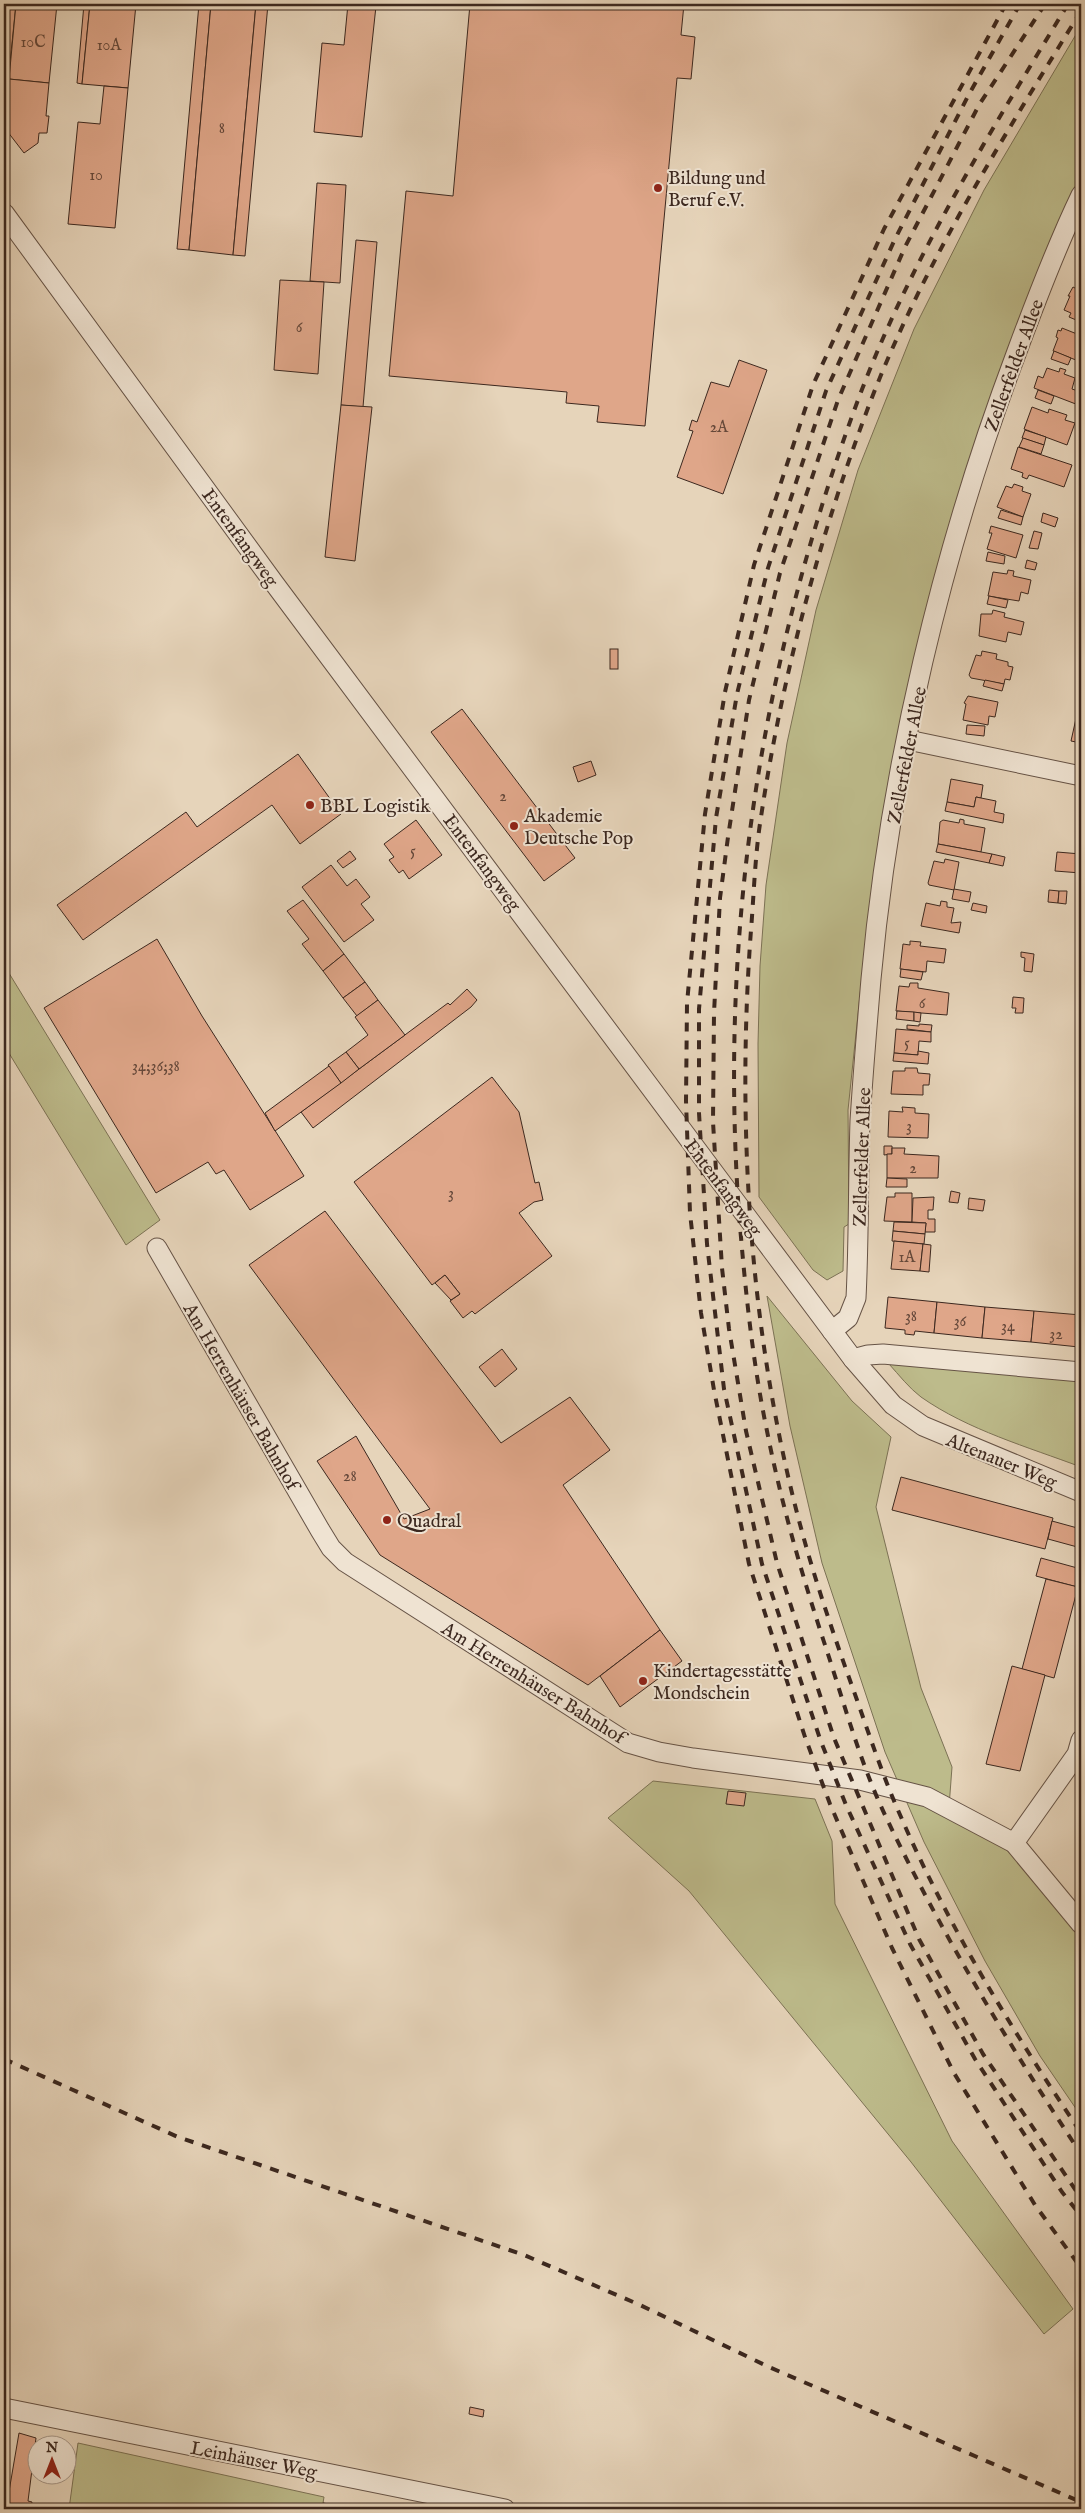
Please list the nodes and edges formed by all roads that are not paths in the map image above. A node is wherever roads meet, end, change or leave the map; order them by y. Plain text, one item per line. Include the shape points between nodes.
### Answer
1 (1081, 195) edge
2 (4, 213) edge
3 (908, 740) junction
4 (1081, 776) edge
5 (157, 1248) dead end
6 (832, 1331) junction
7 (853, 1359) junction
8 (1081, 1372) edge
9 (922, 1426) joint
10 (1081, 1492) edge
11 (1081, 1740) edge
12 (1014, 1843) junction
13 (1081, 1924) edge
14 (4, 2408) edge
15 (505, 2509) edge

1 - 3 street, Zellerfelder Allee via 1041,288 994,413 931,630
2 - 6 street, Entenfangweg via 274,583
3 - 4 street
3 - 6 street, Zellerfelder Allee via 886,854 871,977 860,1121 856,1298 848,1318
5 - 12 street, Am Herrenhäuser Bahnhof via 320,1530 345,1562 628,1743 693,1758 899,1788 949,1807
6 - 7 street, Entenfangweg
7 - 8 street via 883,1354
7 - 9 street, Entenfangweg via 893,1405
9 - 10 street, Altenauer Weg
11 - 12 street via 1076,1754
12 - 13 street, Am Herrenhäuser Bahnhof
14 - 15 street, Leinhäuser Weg

